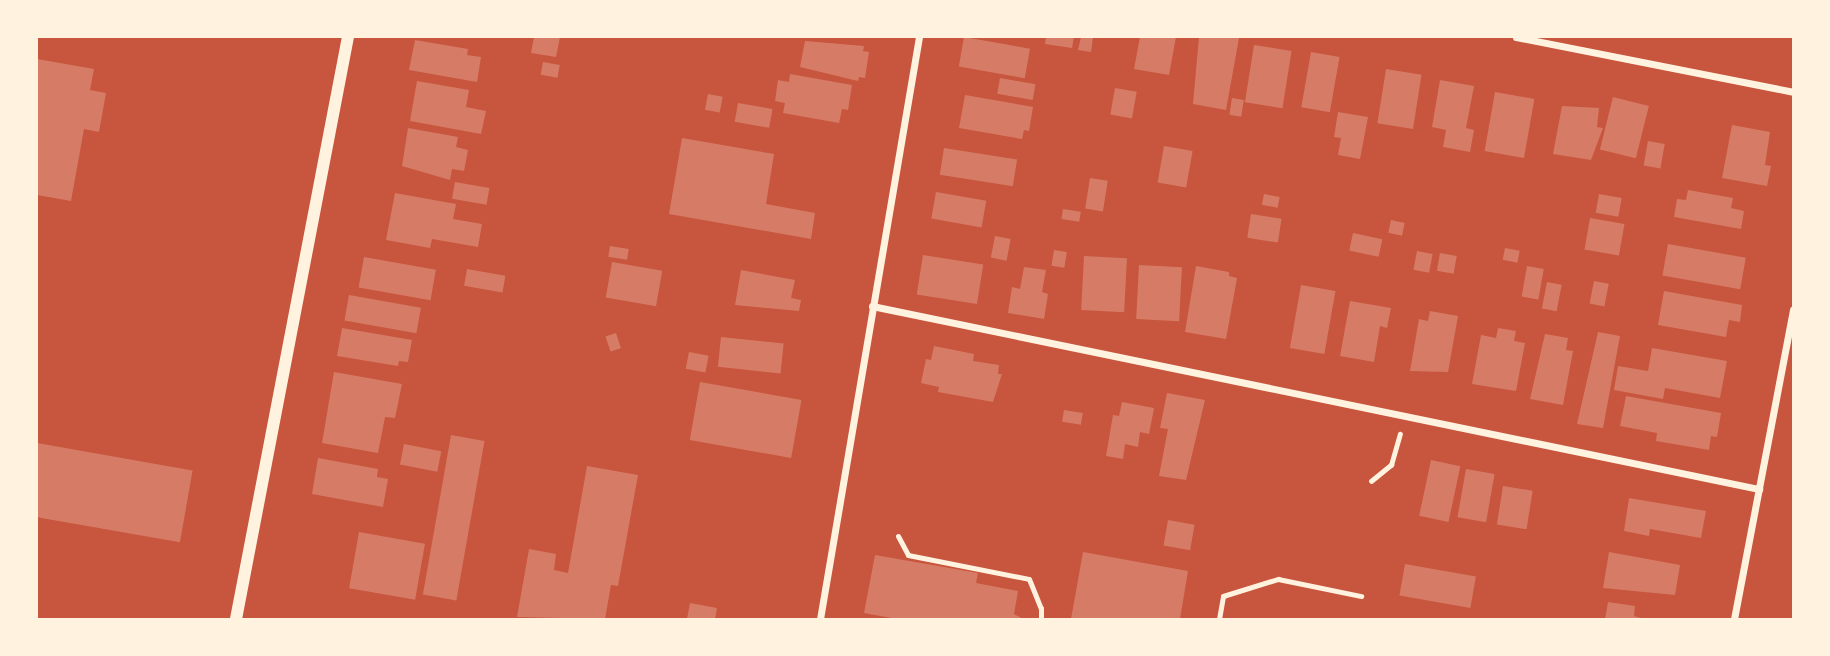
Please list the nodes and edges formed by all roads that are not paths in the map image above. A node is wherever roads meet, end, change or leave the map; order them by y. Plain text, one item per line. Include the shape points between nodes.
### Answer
1 (348, 37) edge
2 (919, 37) edge
3 (1516, 37) edge
4 (1793, 92) edge
5 (872, 306) junction
6 (1793, 310) edge
7 (1759, 489) junction
8 (898, 536) dead end
9 (1361, 596) dead end
10 (236, 619) edge
11 (820, 619) edge
12 (1041, 619) edge
13 (1219, 619) edge
14 (1734, 619) edge

1 - 10 street
2 - 5 street
3 - 4 street
5 - 7 street
5 - 11 street
6 - 7 street
7 - 14 street
8 - 12 lane via 908,555 1028,579
9 - 13 lane via 1278,579 1223,596

